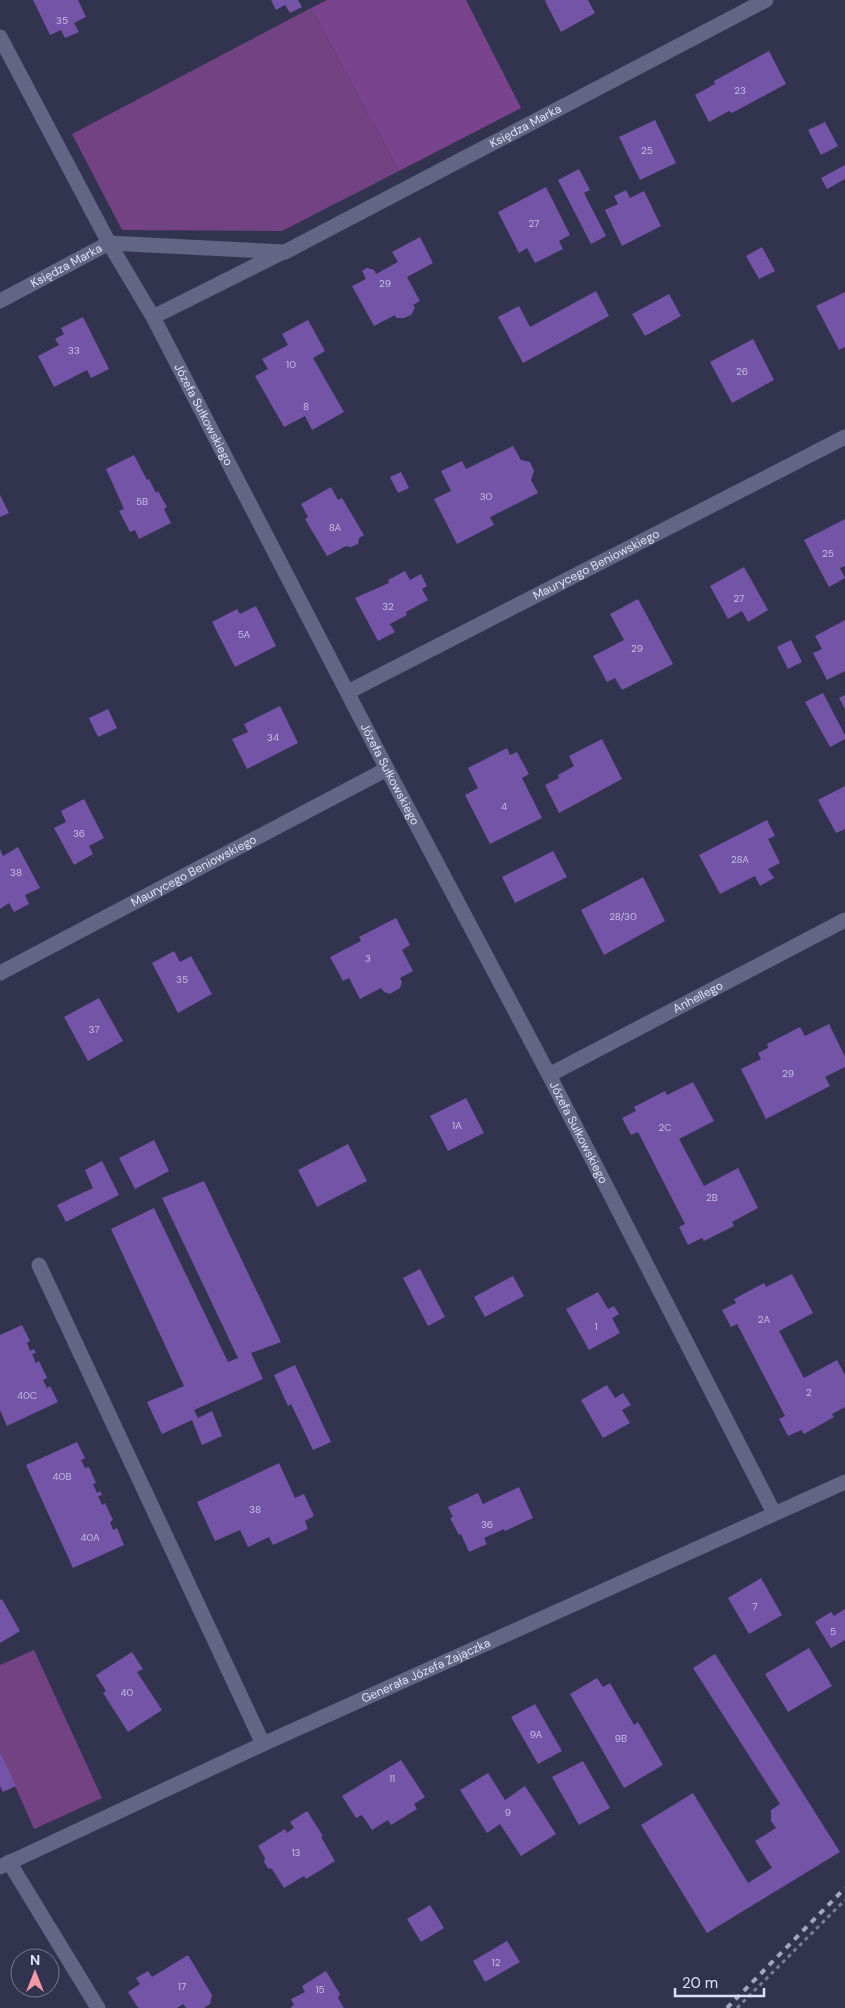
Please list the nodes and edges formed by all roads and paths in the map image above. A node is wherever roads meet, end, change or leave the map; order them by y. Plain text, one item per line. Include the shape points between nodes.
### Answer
1 (766, 0) edge
2 (0, 37) edge
3 (109, 243) junction
4 (285, 252) junction
5 (0, 302) edge
6 (153, 318) junction
7 (845, 437) edge
8 (348, 692) junction
9 (387, 769) junction
10 (845, 920) edge
11 (0, 973) edge
12 (549, 1075) junction
13 (39, 1265) dead end
14 (845, 1482) edge
15 (774, 1513) junction
16 (263, 1744) junction
17 (4, 1864) edge
18 (845, 1900) edge
19 (98, 2008) edge
20 (737, 2008) edge

1 - 4 street, Księdza Marka
2 - 3 street, Józefa Sułkowskiego
3 - 4 street, Księdza Marka
3 - 5 street, Księdza Marka
3 - 6 street, Józefa Sułkowskiego
4 - 6 street, Księdza Marka
6 - 8 street, Józefa Sułkowskiego
7 - 8 street, Maurycego Beniowskiego
8 - 9 street, Józefa Sułkowskiego
9 - 11 street, Maurycego Beniowskiego
9 - 12 street, Józefa Sułkowskiego
10 - 12 street, Anhellego
12 - 15 street, Józefa Sułkowskiego
13 - 16 street
14 - 15 street, Generała Józefa Zajączka
15 - 16 street, Generała Józefa Zajączka
16 - 17 street, Generała Józefa Zajączka
17 - 19 street, Generała Józefa Zajączka
18 - 20 path

